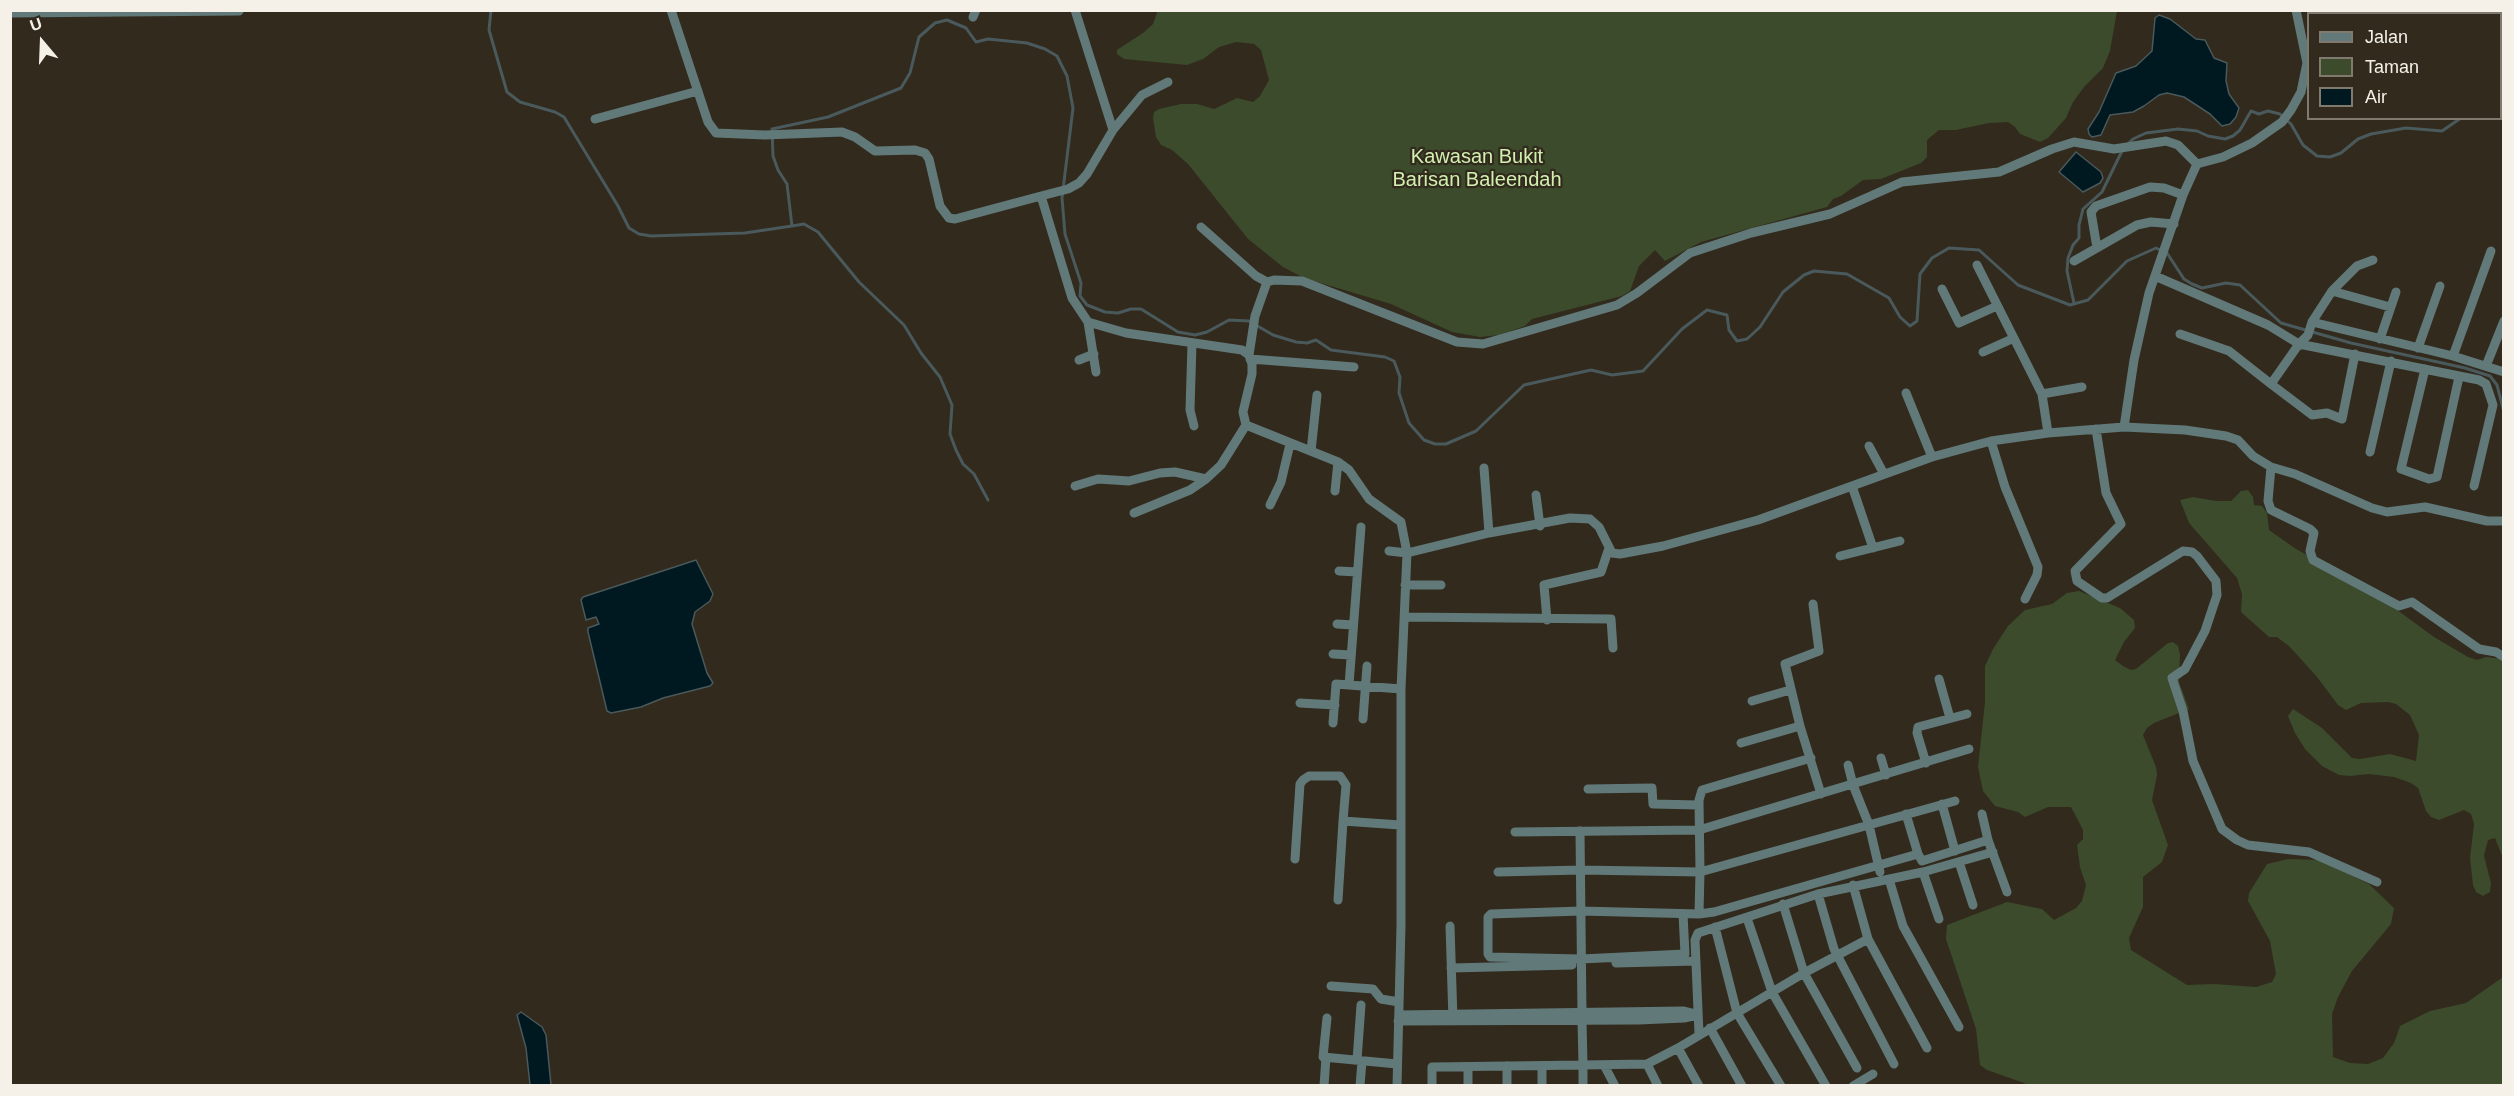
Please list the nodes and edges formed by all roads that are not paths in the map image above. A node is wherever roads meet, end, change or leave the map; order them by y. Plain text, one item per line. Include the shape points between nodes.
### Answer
1 (671, 10) edge
2 (1075, 10) edge
3 (2296, 10) edge
4 (240, 11) edge
5 (10, 13) edge
6 (1168, 82) dead end
7 (698, 91) junction
8 (595, 119) dead end
9 (1113, 130) junction
10 (2197, 164) junction
11 (2183, 195) junction
12 (1041, 196) junction
13 (2174, 224) junction
14 (1201, 227) dead end
15 (2097, 248) junction
16 (2491, 251) dead end
17 (2373, 260) dead end
18 (2074, 261) dead end
19 (1977, 266) dead end
20 (2155, 276) junction
21 (1267, 282) junction
22 (2440, 286) dead end
23 (1942, 289) dead end
24 (2332, 291) junction
25 (2396, 291) dead end
26 (1997, 306) junction
27 (2390, 307) junction
28 (2504, 321) edge
29 (1088, 322) junction
30 (2311, 323) junction
31 (2180, 334) dead end
32 (2014, 338) junction
33 (2380, 339) junction
34 (1192, 344) junction
35 (2299, 344) junction
36 (2418, 348) junction
37 (1983, 352) dead end
38 (1094, 354) junction
39 (2355, 354) junction
40 (2453, 356) junction
41 (1249, 357) junction
42 (1079, 360) dead end
43 (2391, 361) junction
44 (2486, 366) junction
45 (1354, 367) dead end
46 (2425, 369) junction
47 (1096, 372) dead end
48 (2504, 372) edge
49 (2459, 377) junction
50 (2271, 384) junction
51 (2082, 387) dead end
52 (1906, 393) dead end
53 (2042, 394) junction
54 (1317, 395) dead end
55 (1246, 425) junction
56 (1194, 426) dead end
57 (2124, 427) junction
58 (2096, 429) junction
59 (2048, 433) junction
60 (1991, 441) junction
61 (1290, 444) junction
62 (1869, 446) dead end
63 (1311, 451) junction
64 (2370, 452) dead end
65 (1932, 457) junction
66 (1338, 462) junction
67 (2271, 467) junction
68 (1484, 468) dead end
69 (1884, 474) junction
70 (1206, 479) junction
71 (1075, 486) dead end
72 (1852, 486) junction
73 (2474, 486) dead end
74 (1335, 491) dead end
75 (1536, 495) dead end
76 (1270, 505) dead end
77 (1134, 513) dead end
78 (2504, 521) edge
79 (1540, 526) junction
80 (1361, 527) dead end
81 (1489, 533) junction
82 (1900, 541) dead end
83 (1609, 548) junction
84 (1873, 548) junction
85 (1389, 551) dead end
86 (1407, 553) junction
87 (1840, 556) dead end
88 (1339, 571) dead end
89 (1357, 572) junction
90 (1405, 585) junction
91 (1441, 585) dead end
92 (2025, 599) dead end
93 (1814, 604) dead end
94 (1405, 617) junction
95 (1547, 620) junction
96 (1337, 624) dead end
97 (1353, 625) junction
98 (1613, 648) dead end
99 (1333, 654) dead end
100 (1351, 655) junction
101 (2504, 657) edge
102 (1367, 666) dead end
103 (1939, 679) dead end
104 (1349, 685) junction
105 (1366, 686) junction
106 (1401, 689) junction
107 (1791, 690) junction
108 (1752, 700) dead end
109 (1300, 703) dead end
110 (1335, 705) junction
111 (1966, 714) dead end
112 (1950, 718) junction
113 (1364, 719) dead end
114 (1333, 723) dead end
115 (1800, 726) junction
116 (1741, 743) dead end
117 (1969, 749) dead end
118 (1810, 758) junction
119 (1881, 758) dead end
120 (1926, 763) junction
121 (1848, 765) dead end
122 (1886, 775) junction
123 (1853, 785) junction
124 (1588, 789) dead end
125 (1821, 794) junction
126 (1955, 801) dead end
127 (1942, 804) junction
128 (1700, 805) junction
129 (1906, 814) junction
130 (1982, 814) dead end
131 (1343, 821) junction
132 (1400, 825) junction
133 (1869, 825) junction
134 (1699, 830) junction
135 (1580, 831) junction
136 (1515, 832) dead end
137 (1989, 840) junction
138 (1955, 851) junction
139 (1993, 852) junction
140 (1918, 854) junction
141 (1295, 859) dead end
142 (1959, 862) junction
143 (1879, 866) junction
144 (1581, 870) junction
145 (1498, 872) dead end
146 (1700, 872) junction
147 (1923, 872) junction
148 (1885, 879) junction
149 (2377, 882) dead end
150 (1853, 885) junction
151 (2007, 892) dead end
152 (1818, 894) junction
153 (1338, 900) dead end
154 (1783, 904) junction
155 (1973, 905) dead end
156 (1581, 911) junction
157 (1683, 914) junction
158 (1699, 914) junction
159 (1747, 918) junction
160 (1939, 919) dead end
161 (1450, 926) dead end
162 (1715, 927) junction
163 (1868, 939) junction
164 (1837, 955) junction
165 (1696, 961) junction
166 (1581, 962) junction
167 (1451, 968) junction
168 (1804, 973) junction
169 (1331, 986) dead end
170 (1772, 992) junction
171 (1399, 1002) junction
172 (1361, 1005) dead end
173 (1737, 1013) junction
174 (1698, 1015) junction
175 (1582, 1017) junction
176 (1327, 1018) dead end
177 (1399, 1018) junction
178 (1453, 1018) junction
179 (1710, 1028) junction
180 (1959, 1028) dead end
181 (1699, 1034) junction
182 (1678, 1048) junction
183 (1927, 1048) dead end
184 (1326, 1057) junction
185 (1359, 1060) junction
186 (1397, 1064) junction
187 (1647, 1064) junction
188 (1894, 1064) dead end
189 (1583, 1065) junction
190 (1604, 1065) junction
191 (1507, 1066) junction
192 (1542, 1066) junction
193 (1468, 1067) junction
194 (1857, 1068) dead end
195 (1873, 1074) dead end
196 (1324, 1086) edge
197 (1360, 1086) edge
198 (1397, 1086) edge
199 (1432, 1086) edge
200 (1468, 1086) edge
201 (1507, 1086) edge
202 (1542, 1086) edge
203 (1583, 1086) edge
204 (1615, 1086) edge
205 (1658, 1086) edge
206 (1699, 1086) edge
207 (1742, 1086) edge
208 (1781, 1086) edge
209 (1826, 1086) edge
210 (1853, 1086) edge

1 - 7 street
2 - 9 street
3 - 10 street via 2307,63 2301,92 2291,110 2282,122 2238,151
4 - 5 street
6 - 9 street via 1142,95
7 - 8 street
7 - 12 street via 708,122 716,132 842,132 875,151 926,153 940,206 948,218
9 - 12 street via 1079,183
10 - 11 street
10 - 21 street via 2178,145 2166,141 2114,149 2074,142 1999,172 1902,182 1830,214 1690,253 1617,305 1483,345 1457,342 1302,281
11 - 13 street
11 - 15 street via 2150,187 2096,206 2091,212
12 - 29 street via 1072,298
13 - 15 street via 2137,225
13 - 20 street
14 - 21 street
15 - 18 street
16 - 40 street
17 - 24 street via 2357,266
19 - 26 street
20 - 35 street via 2268,326
20 - 57 street via 2134,360
21 - 41 street via 1254,321
22 - 36 street
23 - 26 street via 1959,323
24 - 27 street
24 - 30 street
25 - 27 street
26 - 32 street
27 - 33 street
28 - 44 street
29 - 34 street
29 - 38 street
30 - 33 street
30 - 35 street via 2308,335
31 - 50 street via 2229,351
32 - 37 street
32 - 53 street
33 - 36 street
34 - 41 street via 1234,347
34 - 56 street via 1190,410
35 - 39 street
35 - 50 street
36 - 40 street
38 - 42 street
38 - 47 street
39 - 43 street
39 - 50 street via 2342,419 2327,413 2312,415
40 - 44 street
41 - 45 street
41 - 55 street via 1252,374 1243,412
43 - 46 street
43 - 64 street
44 - 48 street
46 - 49 street
46 - 49 street via 2401,469 2429,479 2437,477
49 - 73 street via 2486,384 2493,405
51 - 53 street
52 - 65 street
53 - 59 street
54 - 63 street
55 - 61 street
55 - 70 street via 1221,465
57 - 58 street
57 - 67 street via 2226,436 2238,440
58 - 59 street
58 - 149 street via 2106,492 2121,524 2075,571 2077,581 2107,598 2183,551 2197,556 2216,581 2217,595 2205,631 2186,669 2172,678 2193,761 2222,829 2248,845 2309,852
59 - 60 street
60 - 65 street
60 - 92 street via 2038,567
61 - 63 street
61 - 76 street via 1284,474
62 - 69 street
63 - 66 street
65 - 69 street
66 - 74 street
66 - 86 street via 1349,470 1369,499 1401,522
67 - 78 street via 2387,512 2425,507
67 - 101 street via 2271,510 2314,533 2310,551 2313,560 2399,606 2412,602 2479,649
68 - 81 street
69 - 72 street
70 - 71 street via 1175,472 1129,481 1098,479
70 - 77 street via 1190,490
72 - 83 street via 1758,520 1663,546 1620,554
72 - 84 street
75 - 79 street
79 - 81 street
79 - 83 street via 1590,519 1599,527
80 - 89 street
81 - 86 street
82 - 84 street
83 - 95 street via 1601,572 1544,585
84 - 87 street
85 - 86 street
86 - 90 street
88 - 89 street
89 - 97 street
90 - 91 street
90 - 94 street
93 - 107 street via 1819,651 1785,664
94 - 95 street
94 - 106 street
95 - 98 street via 1611,619
96 - 97 street
97 - 100 street
99 - 100 street
100 - 104 street
102 - 105 street
103 - 112 street
104 - 105 street
104 - 110 street via 1336,684
105 - 106 street
105 - 113 street
106 - 132 street
107 - 108 street
107 - 115 street
109 - 110 street
110 - 114 street
111 - 112 street
112 - 120 street via 1917,729
115 - 116 street
115 - 118 street
117 - 120 street
118 - 125 street
118 - 128 street via 1702,790
119 - 122 street
120 - 122 street
121 - 123 street
122 - 123 street
123 - 125 street
123 - 133 street
124 - 128 street via 1652,788 1653,804
125 - 134 street
126 - 127 street
127 - 129 street
127 - 138 street
128 - 134 street
129 - 133 street
129 - 140 street
130 - 137 street
131 - 132 street
131 - 141 street via 1346,784 1340,776 1309,776 1303,780
131 - 153 street
132 - 171 street
133 - 143 street
133 - 146 street
134 - 135 street
134 - 146 street
135 - 136 street
135 - 144 street
137 - 138 street
137 - 139 street
138 - 140 street via 1922,861
139 - 142 street
139 - 151 street
140 - 143 street
142 - 147 street
142 - 155 street
143 - 148 street
143 - 158 street
144 - 145 street
144 - 146 street
144 - 156 street
146 - 158 street
147 - 148 street
147 - 160 street
148 - 150 street
148 - 180 street via 1903,926
150 - 152 street
150 - 163 street
152 - 154 street
152 - 164 street
154 - 159 street
154 - 168 street
156 - 157 street
156 - 166 street
156 - 166 street via 1488,917 1490,957
157 - 158 street
157 - 166 street via 1685,954
159 - 162 street
159 - 170 street
161 - 167 street
162 - 165 street via 1698,933
162 - 173 street
163 - 164 street
163 - 183 street
164 - 168 street
164 - 188 street
165 - 166 street
165 - 174 street
166 - 167 street
166 - 175 street
167 - 178 street
168 - 170 street
168 - 194 street
169 - 171 street via 1373,989 1381,999
170 - 173 street
170 - 209 street
171 - 177 street
172 - 185 street
173 - 179 street
173 - 208 street
174 - 175 street via 1684,1011
174 - 181 street
175 - 178 street
175 - 189 street
176 - 184 street
177 - 178 street
177 - 186 street
179 - 181 street
179 - 207 street
181 - 182 street
182 - 187 street
182 - 206 street
184 - 185 street
184 - 196 street
185 - 186 street
185 - 197 street
186 - 198 street
187 - 190 street
187 - 205 street
189 - 190 street
189 - 192 street
189 - 203 street
190 - 204 street
191 - 192 street
191 - 193 street
191 - 201 street
192 - 202 street
193 - 199 street via 1432,1067
193 - 200 street
195 - 210 street

